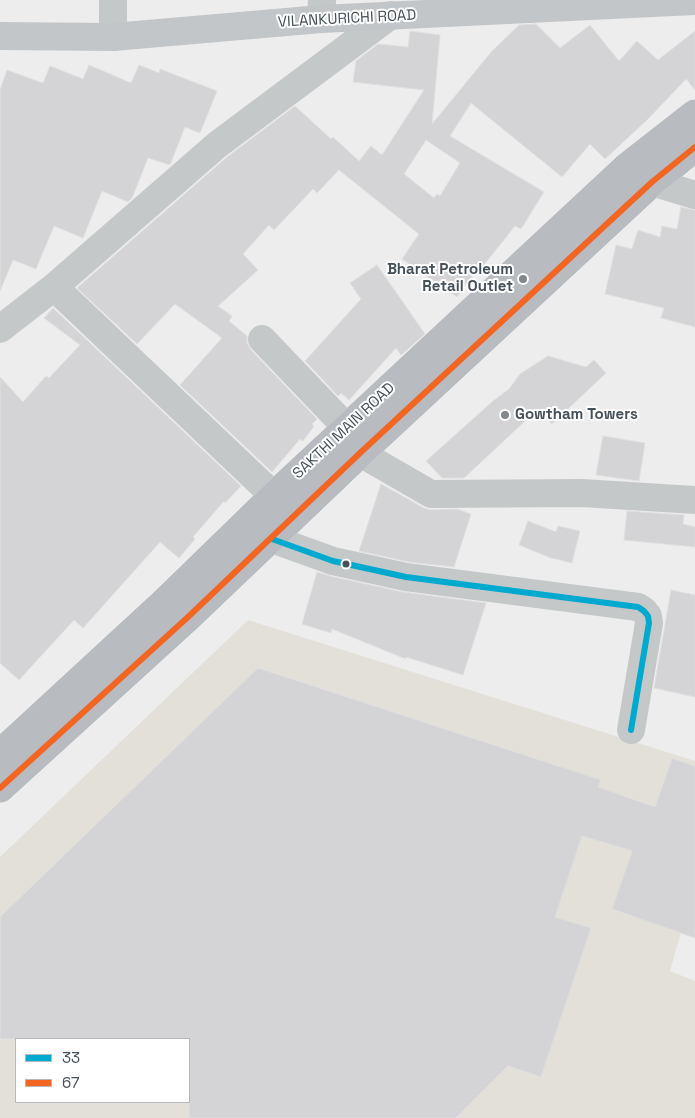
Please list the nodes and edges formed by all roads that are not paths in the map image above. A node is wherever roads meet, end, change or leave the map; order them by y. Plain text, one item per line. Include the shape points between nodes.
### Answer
1 (113, 0) edge
2 (695, 1) edge
3 (626, 2) edge
4 (322, 9) edge
5 (391, 16) junction
6 (0, 36) edge
7 (113, 36) junction
8 (695, 114) edge
9 (695, 147) edge
10 (652, 182) junction
11 (695, 195) edge
12 (54, 287) junction
13 (0, 329) edge
14 (262, 339) dead end
15 (347, 428) junction
16 (360, 452) junction
17 (274, 496) junction
18 (695, 500) edge
19 (272, 539) junction
20 (631, 730) dead end
21 (0, 754) edge
22 (0, 788) edge

1 - 7 street
2 - 3 main road, VILANKURICHI ROAD
3 - 5 main road, VILANKURICHI ROAD
4 - 5 main road, VILANKURICHI ROAD
4 - 7 main road, VILANKURICHI ROAD
5 - 12 street via 217,145
6 - 7 main road, VILANKURICHI ROAD
8 - 15 highway, SAKTHI MAIN ROAD via 626,168
9 - 10 highway
10 - 11 street
10 - 16 highway
12 - 13 street
12 - 17 street
14 - 15 street
15 - 16 street
15 - 17 highway, SAKTHI MAIN ROAD
16 - 18 street via 431,494 582,493
16 - 19 highway
17 - 21 highway, SAKTHI MAIN ROAD via 166,602
19 - 20 street via 333,561 406,577 644,610 649,623
19 - 22 highway

